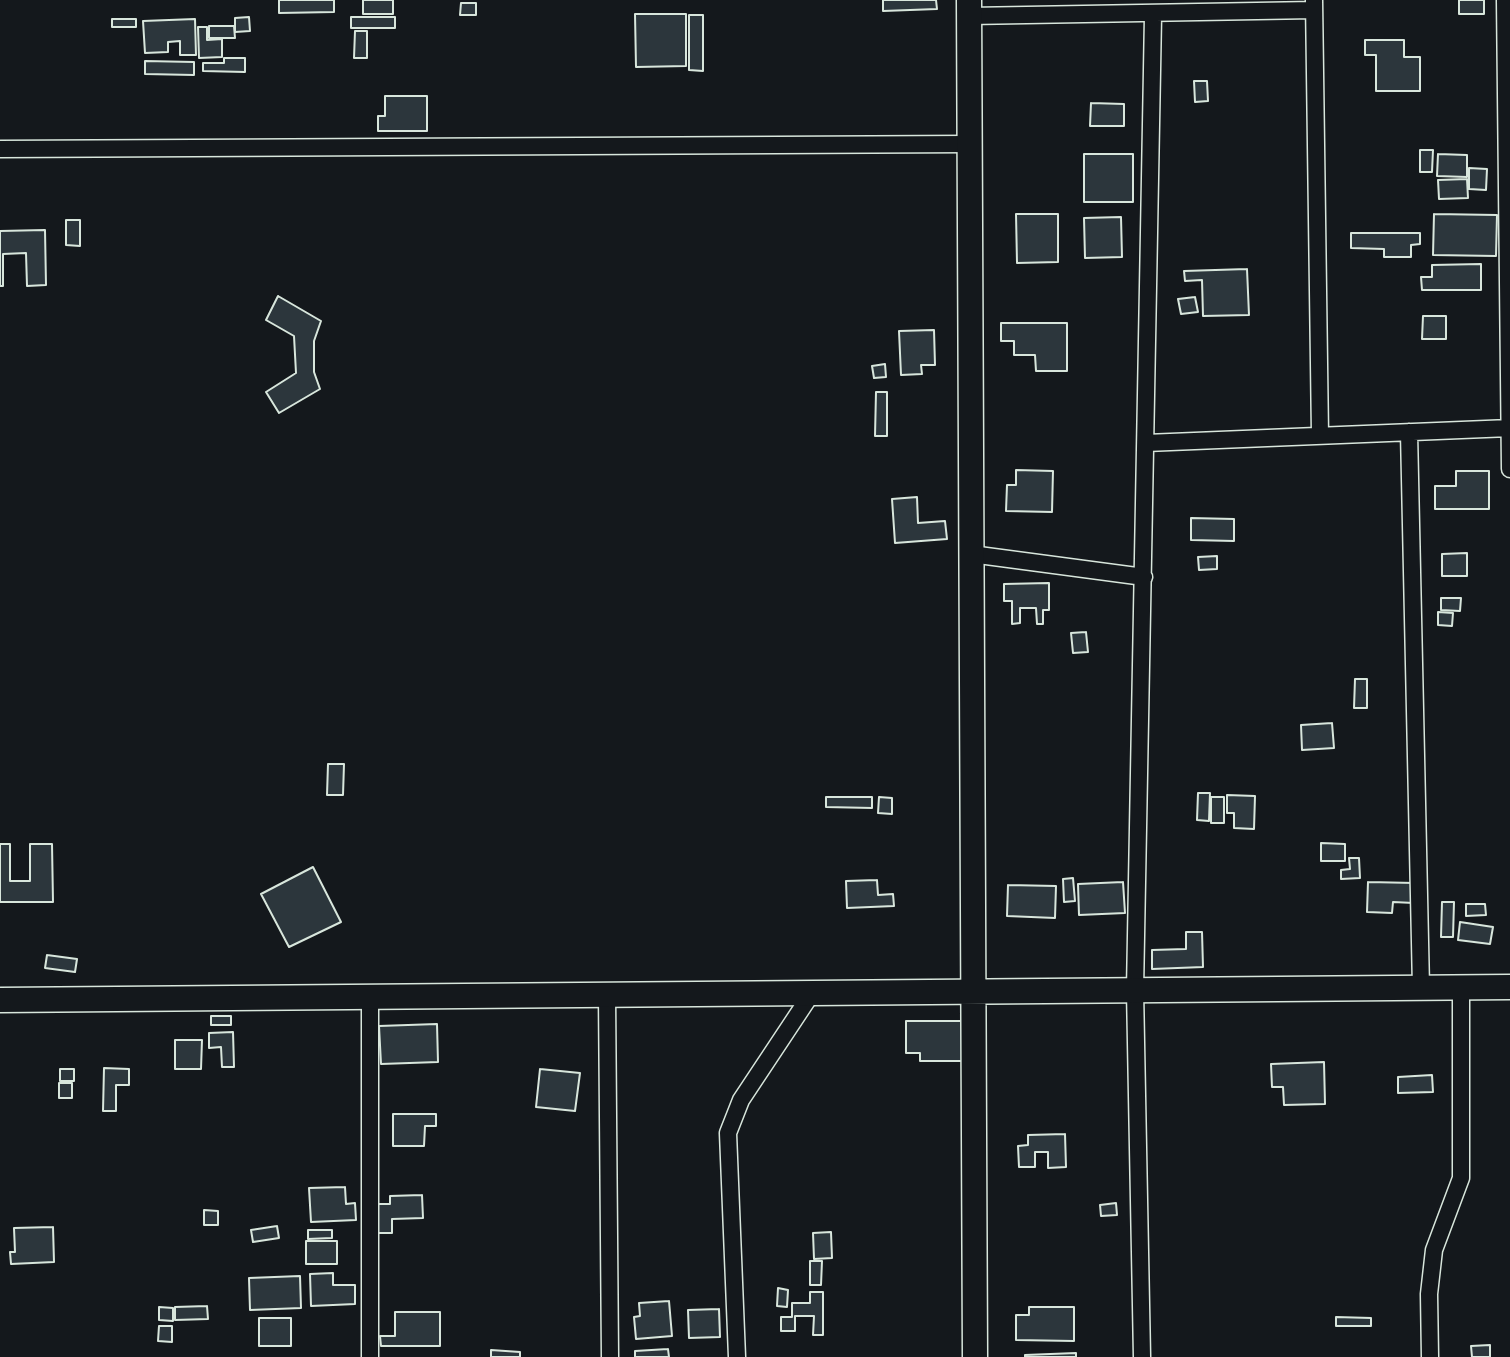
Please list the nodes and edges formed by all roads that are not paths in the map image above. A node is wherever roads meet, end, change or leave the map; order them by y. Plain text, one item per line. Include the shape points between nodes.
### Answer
1 (1505, 0) edge
2 (1314, 5) edge
3 (969, 8) edge
4 (1153, 16) junction
5 (969, 144) junction
6 (0, 149) edge
7 (1510, 428) edge
8 (1409, 432) junction
9 (1320, 435) junction
10 (1146, 443) junction
11 (1510, 469) edge
12 (971, 554) junction
13 (1144, 577) junction
14 (1510, 987) edge
15 (1421, 988) junction
16 (1461, 988) junction
17 (1135, 990) junction
18 (976, 992) junction
19 (812, 993) junction
20 (607, 995) junction
21 (370, 997) junction
22 (0, 1000) edge
23 (370, 1357) edge
24 (610, 1357) edge
25 (737, 1357) edge
26 (975, 1357) edge
27 (1142, 1357) edge
28 (1430, 1357) edge

1 - 7 street
2 - 4 street
2 - 9 street
3 - 4 street
3 - 5 street
4 - 10 street
5 - 6 street
5 - 12 street
7 - 8 street
7 - 11 street
8 - 9 street
8 - 15 street
9 - 10 street
10 - 13 street
12 - 13 street
12 - 18 street
13 - 17 street
14 - 16 street
15 - 16 street
15 - 17 street
16 - 28 street via 1461,1178 1434,1250
17 - 18 street
17 - 27 street
18 - 19 street
18 - 26 street
19 - 20 street
19 - 25 street via 741,1100 728,1133
20 - 21 street
20 - 24 street
21 - 22 street
21 - 23 street

